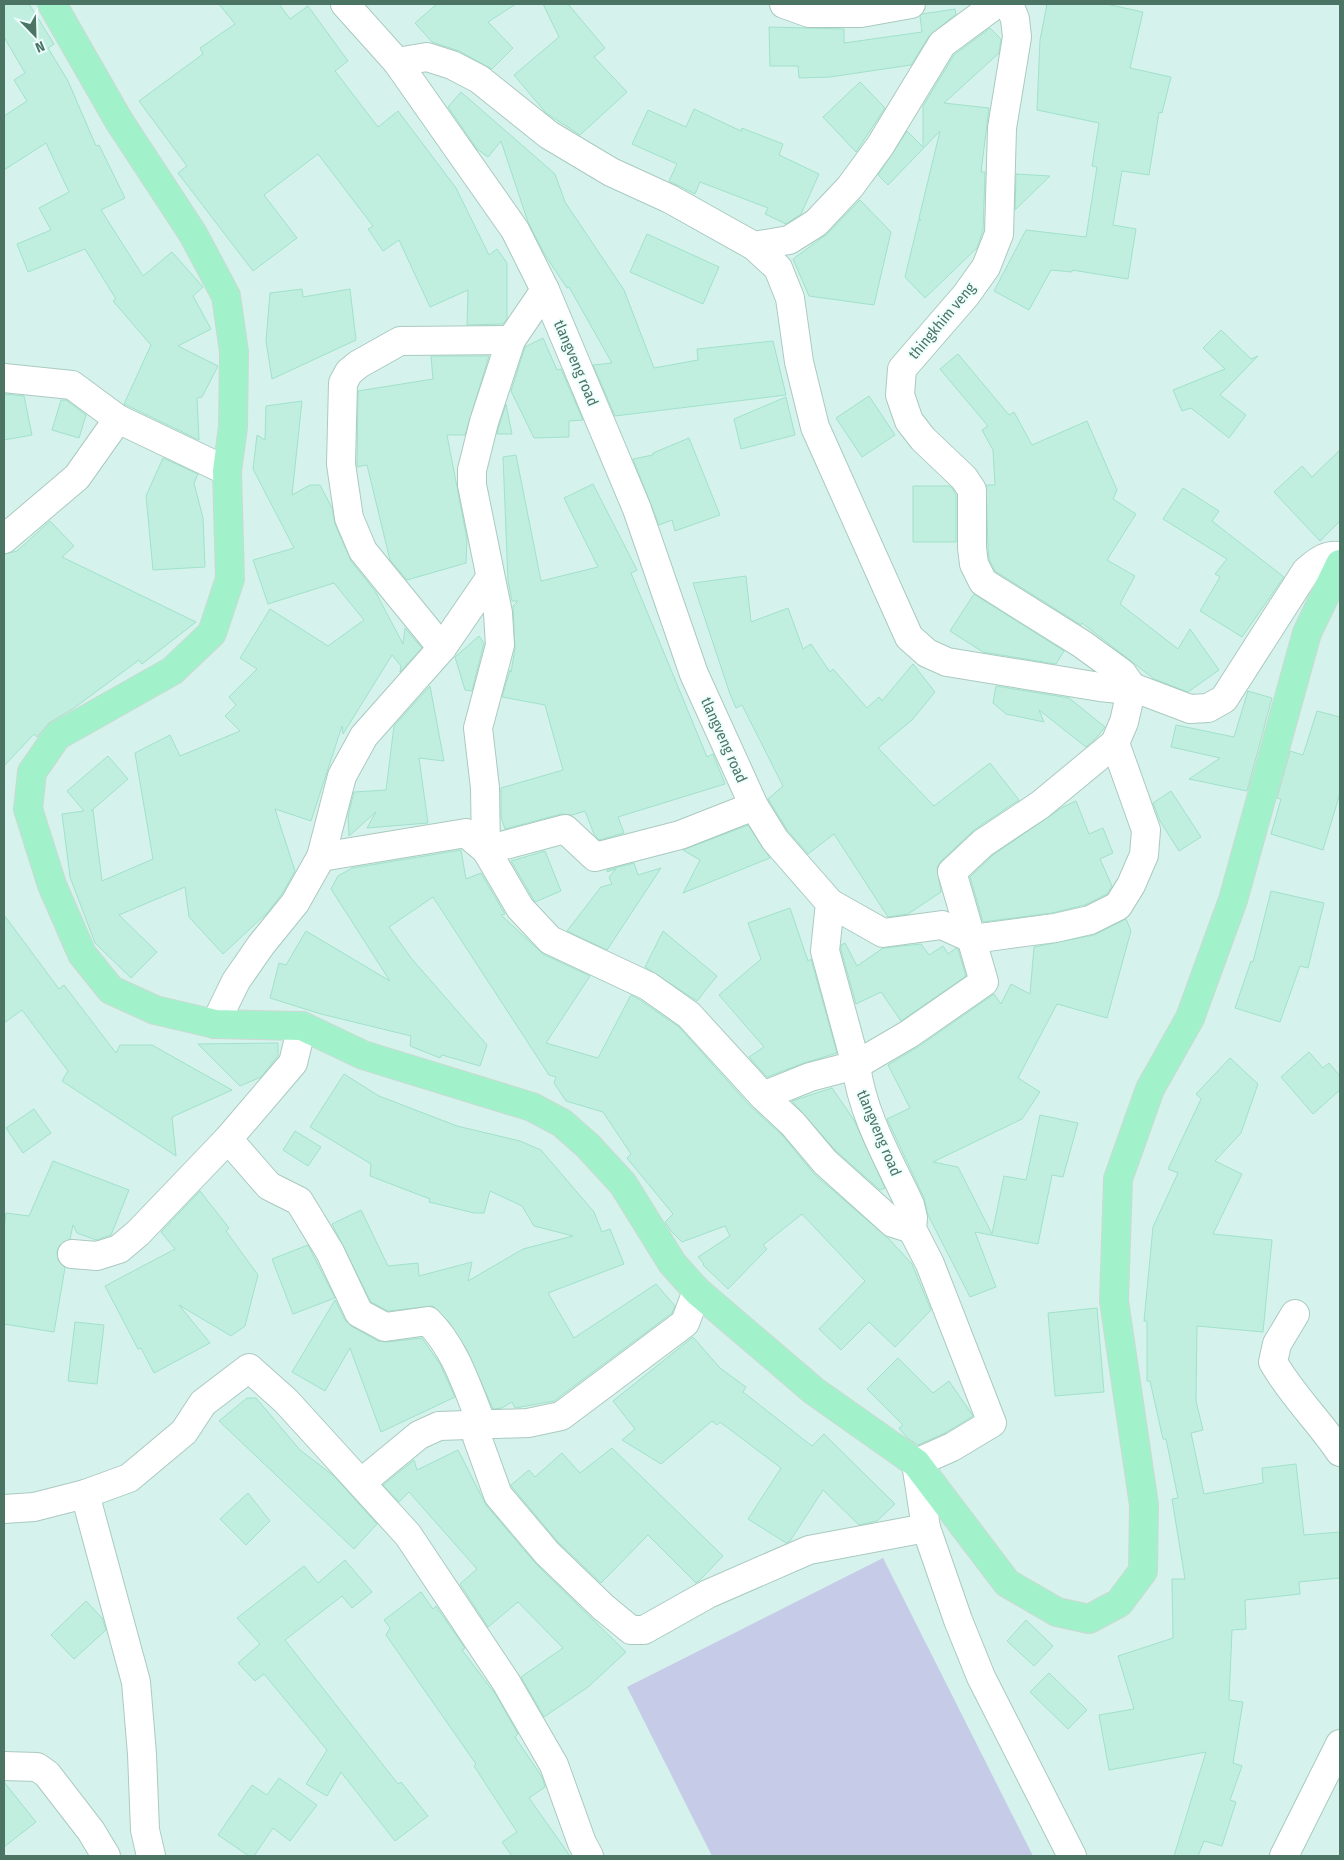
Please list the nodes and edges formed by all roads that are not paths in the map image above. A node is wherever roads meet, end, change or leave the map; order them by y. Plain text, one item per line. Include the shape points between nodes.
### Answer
1 (52, 4) edge
2 (345, 4) edge
3 (784, 4) edge
4 (911, 4) edge
5 (996, 4) edge
6 (1008, 4) edge
7 (397, 62) junction
8 (754, 246) junction
9 (545, 290) junction
10 (511, 340) junction
11 (4, 378) edge
12 (118, 419) junction
13 (227, 471) junction
14 (4, 539) edge
15 (1340, 556) edge
16 (1340, 564) edge
17 (490, 578) junction
18 (442, 648) junction
19 (1132, 687) junction
20 (1115, 744) junction
21 (754, 806) junction
22 (486, 850) junction
23 (321, 857) junction
24 (830, 903) junction
25 (972, 939) junction
26 (215, 1024) junction
27 (302, 1026) junction
28 (856, 1065) junction
29 (763, 1096) junction
30 (228, 1139) junction
31 (912, 1228) junction
32 (72, 1254) dead end
33 (698, 1291) junction
34 (1295, 1314) dead end
35 (482, 1424) junction
36 (1340, 1452) edge
37 (916, 1463) junction
38 (362, 1482) junction
39 (85, 1494) junction
40 (4, 1509) edge
41 (926, 1528) junction
42 (1340, 1744) edge
43 (4, 1766) edge
44 (106, 1856) edge
45 (151, 1856) edge
46 (589, 1856) edge
47 (1072, 1856) edge
48 (1284, 1856) edge

1 - 13 highway via 119,121 193,234 226,296 234,352 233,427
2 - 7 street, tlangveng road
3 - 4 street via 810,13 861,13
5 - 8 street via 942,44 880,146 850,187 816,224 789,240
6 - 19 street, thingkhim veng via 1015,19 1017,37 1002,128 999,234 986,267 966,296 902,369 900,395 909,421 972,490 972,548 974,564 983,582 1082,644 1122,673
7 - 8 street via 427,57 452,65 479,79 549,135 610,172 670,199
7 - 9 street, tlangveng road via 515,230
8 - 19 street via 778,268 787,290 815,427 909,637 917,647 947,662 1100,687
9 - 10 street
9 - 21 street, tlangveng road via 637,509 694,674
10 - 17 street via 472,470
10 - 18 street via 400,341 359,364 349,372 344,384 341,464 348,518 363,551
11 - 12 street via 72,385
12 - 13 street
12 - 14 street via 78,477
13 - 26 highway via 230,579 212,634 172,671 57,736 32,772 28,809 52,885 82,954 111,990 155,1010
15 - 19 street via 1332,555 1320,560 1306,572 1224,699 1208,708 1190,709
16 - 37 highway via 1308,633 1233,900 1190,1018 1150,1089 1118,1179 1114,1300 1144,1504 1143,1571 1119,1603 1089,1619 1057,1612 1007,1583
17 - 18 street
17 - 22 street via 498,613 500,645 478,728 485,788
18 - 23 street via 364,736 342,776
19 - 20 street
20 - 25 street via 1040,805 983,843 952,872
20 - 25 street via 1146,830 1144,855 1132,885 1118,906 1090,920 1055,928
21 - 22 street via 680,835 596,857 565,829
21 - 24 street, tlangveng road via 775,840
22 - 23 street via 466,833
22 - 29 street via 520,908 550,940 648,986 689,1015
23 - 26 street via 295,904 236,981
24 - 25 street via 883,933 942,925
24 - 28 street, tlangveng road via 824,951
25 - 28 street via 984,982 909,1034
26 - 27 highway
27 - 30 street via 293,1063
27 - 33 highway via 363,1055 532,1106 562,1123 622,1184 672,1262
28 - 29 street via 810,1077
28 - 31 street, tlangveng road via 858,1083 870,1116 912,1212
29 - 31 street via 793,1124 825,1162 894,1222
30 - 32 street via 119,1249 97,1256
30 - 35 street via 269,1186 299,1201 330,1252 359,1313 385,1327 428,1321 442,1335
31 - 37 street, tlangveng road via 930,1264 992,1424
33 - 35 street via 685,1323 561,1416 528,1423
33 - 37 highway via 814,1391
34 - 36 street via 1277,1344 1273,1362
35 - 38 street via 439,1426 419,1436
35 - 41 street via 477,1437 498,1495 547,1553 602,1607 631,1630 644,1630 708,1594 809,1550
37 - 41 street
38 - 39 street via 286,1401 249,1368 203,1403 184,1432 129,1478
38 - 46 street via 408,1535 506,1682 554,1765
39 - 40 street via 34,1507
39 - 45 street via 136,1682 144,1830
41 - 47 street via 981,1677
42 - 48 street
43 - 44 street via 37,1767 47,1774

